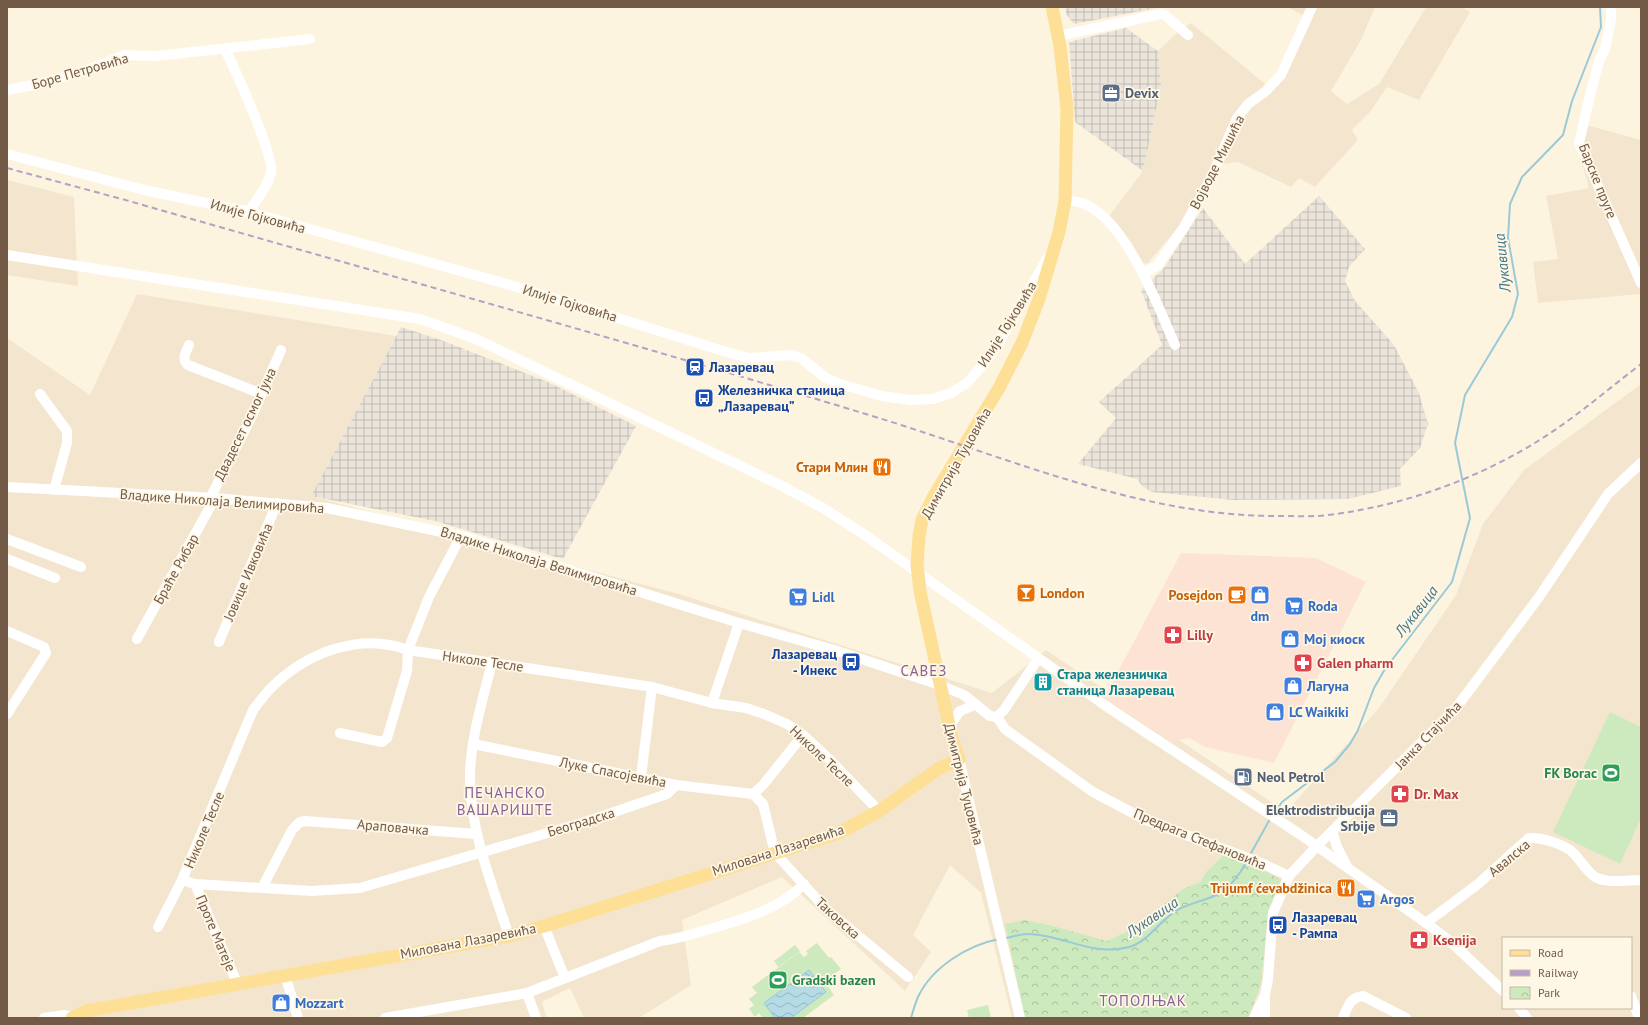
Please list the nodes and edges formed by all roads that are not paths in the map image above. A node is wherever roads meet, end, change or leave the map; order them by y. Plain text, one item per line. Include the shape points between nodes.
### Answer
1 (1052, 7) edge
2 (1312, 7) edge
3 (1611, 7) edge
4 (1188, 35) dead end
5 (1058, 36) junction
6 (310, 40) dead end
7 (225, 49) junction
8 (7, 90) edge
9 (7, 154) edge
10 (1065, 201) junction
11 (249, 212) junction
12 (1055, 247) junction
13 (7, 255) edge
14 (1143, 273) junction
15 (1641, 283) edge
16 (189, 345) dead end
17 (1175, 345) dead end
18 (280, 350) dead end
19 (40, 394) dead end
20 (262, 394) junction
21 (1641, 463) edge
22 (7, 476) edge
23 (9, 487) edge
24 (54, 490) junction
25 (212, 498) junction
26 (277, 503) junction
27 (461, 536) junction
28 (7, 539) edge
29 (7, 559) edge
30 (81, 567) dead end
31 (54, 578) dead end
32 (738, 623) junction
33 (7, 631) edge
34 (137, 639) dead end
35 (219, 642) dead end
36 (408, 650) junction
37 (1038, 659) junction
38 (492, 662) junction
39 (940, 685) junction
40 (652, 687) junction
41 (712, 703) junction
42 (975, 707) junction
43 (7, 714) edge
44 (997, 717) junction
45 (950, 725) junction
46 (340, 733) dead end
47 (803, 735) junction
48 (473, 744) junction
49 (959, 759) junction
50 (641, 777) junction
51 (664, 782) junction
52 (676, 784) junction
53 (667, 794) junction
54 (753, 794) junction
55 (879, 811) junction
56 (1332, 831) junction
57 (476, 834) junction
58 (1317, 846) junction
59 (481, 851) junction
60 (775, 853) junction
61 (1349, 869) junction
62 (1289, 876) junction
63 (182, 880) junction
64 (1641, 880) edge
65 (195, 884) junction
66 (804, 884) junction
67 (262, 888) junction
68 (1426, 923) junction
69 (544, 926) junction
70 (158, 927) dead end
71 (509, 936) junction
72 (285, 975) junction
73 (908, 977) dead end
74 (565, 978) junction
75 (237, 983) junction
76 (1502, 990) edge
77 (527, 993) junction
78 (1265, 995) junction
79 (1632, 999) edge
80 (1520, 1009) edge
81 (72, 1017) edge
82 (44, 1018) edge
83 (298, 1018) edge
84 (385, 1018) edge
85 (536, 1018) edge
86 (1020, 1018) edge
87 (1254, 1018) edge
88 (1265, 1018) edge
89 (1343, 1018) edge
90 (1406, 1018) edge
91 (1527, 1018) edge
92 (1639, 1018) edge

1 - 5 main road, Димитрија Туцовића
2 - 14 street, Војводе Мишића via 1281,75 1266,91 1248,104 1237,118 1212,176 1184,227 1157,266
3 - 15 street, Барске пруге via 1605,49 1599,61 1579,143
4 - 5 street via 1166,15 1161,14
5 - 10 main road, Димитрија Туцовића via 1066,108
6 - 7 street, Боре Петровића
7 - 8 street, Боре Петровића via 156,56 125,55 87,70
7 - 11 street via 272,166 271,174
9 - 11 street, Илије Гојковића via 144,190
10 - 12 main road, Димитрија Туцовића
10 - 14 street via 1078,202 1098,213 1116,230
11 - 12 street, Илије Гојковића via 514,286 730,353 749,358 792,355 801,358 826,378 882,396 910,400 933,399 951,393 967,383 1001,339
12 - 39 main road, Димитрија Туцовића via 1022,343 999,388 950,468 922,520 917,552 920,591
13 - 37 street via 420,319 476,339 773,481 822,508 865,535
14 - 17 street
16 - 20 street via 184,356 188,365
18 - 20 street, Двадесет осмог јуна
19 - 24 street via 67,431 67,443
20 - 25 street, Двадесет осмог јуна
21 - 56 street, Јанка Стајчића via 1608,494 1539,597 1456,708
22 - 23 street
23 - 24 street, Владике Николаја Велимировића
24 - 25 street, Владике Николаја Велимировића
25 - 26 street, Владике Николаја Велимировића
25 - 34 street, Браће Рибар
26 - 27 street, Владике Николаја Велимировића via 327,508
26 - 35 street, Јовице Ивковића
27 - 32 street, Владике Николаја Велимировића
27 - 36 street via 429,597
28 - 30 street
29 - 31 street
32 - 39 street, Владике Николаја Велимировића via 834,650
32 - 41 street
33 - 43 street via 44,647 46,653
36 - 38 street, Николе Тесле
36 - 46 street via 407,671 387,738 382,742
36 - 63 street, Николе Тесле via 395,645 365,643 336,648 294,668 272,687 253,710
37 - 44 street
37 - 58 street
38 - 40 street, Николе Тесле
38 - 48 street
39 - 42 street via 956,699
39 - 45 main road, Димитрија Туцовића
40 - 41 street, Николе Тесле
40 - 50 street
41 - 47 street, Николе Тесле via 746,708 764,714 787,724
42 - 44 street
42 - 45 street via 960,711
44 - 62 street, Предрага Стефановића via 1005,729 1093,792 1146,820 1229,850
45 - 49 main road, Димитрија Туцовића
47 - 54 street
47 - 55 street, Николе Тесле
48 - 50 street, Луке Спасојевића
48 - 57 street via 470,781
49 - 55 main road, Милована Лазаревића via 938,769
49 - 86 street, Димитрија Туцовића
50 - 51 street, Луке Спасојевића
51 - 52 street, Луке Спасојевића
51 - 53 street via 668,787
52 - 53 street, Београдска
52 - 54 street, Луке Спасојевића
53 - 59 street, Београдска via 585,822
54 - 60 street via 763,804
55 - 60 main road, Милована Лазаревића via 839,833
56 - 58 street, Јанка Стајчића
56 - 61 street
57 - 59 street
57 - 67 street, Араповачка via 311,820 300,822 292,830
58 - 61 street
58 - 62 street, Јанка Стајчића
59 - 67 street, Београдска via 360,888 312,891
59 - 71 street
60 - 66 street, Таковска
60 - 69 main road, Милована Лазаревића
61 - 68 street
62 - 78 street, Јанка Стајчића via 1273,913
63 - 65 street, Проте Матеје
63 - 70 street, Николе Тесле
64 - 68 street, Авалска via 1614,881 1596,877 1570,850 1554,843 1529,838 1478,884
65 - 67 street, Проте Матеје
65 - 75 street, Проте Матеје
66 - 73 street, Таковска via 826,909
66 - 74 street via 779,904 761,914 681,938 660,941
68 - 76 street via 1451,942
69 - 71 main road, Милована Лазаревића
69 - 74 street
71 - 72 main road, Милована Лазаревића
72 - 75 main road, Милована Лазаревића
72 - 83 street
74 - 77 street
75 - 81 main road, Милована Лазаревића via 86,1011
77 - 84 street
77 - 85 street
78 - 87 street, Јанка Стајчића
78 - 88 street
79 - 92 street
80 - 91 street
81 - 82 street, Милована Лазаревића via 65,1015
89 - 90 street via 1350,1000 1363,996

